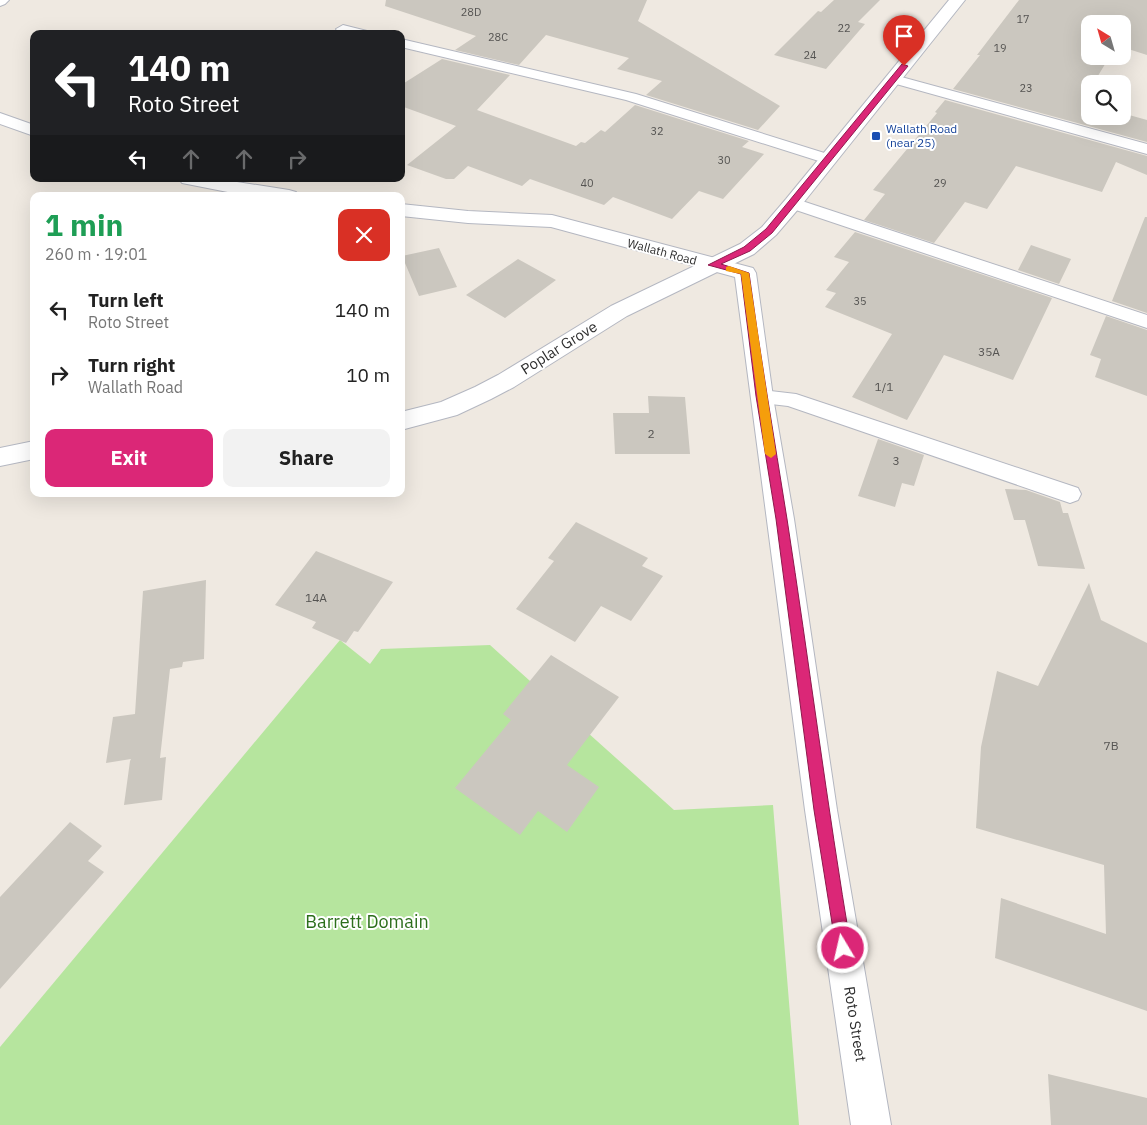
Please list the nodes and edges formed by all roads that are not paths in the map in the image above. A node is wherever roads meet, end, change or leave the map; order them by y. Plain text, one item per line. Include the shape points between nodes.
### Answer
1 (957, 0) edge
2 (342, 29) dead end
3 (346, 30) edge
4 (405, 44) edge
5 (894, 79) junction
6 (0, 118) edge
7 (30, 129) edge
8 (1147, 149) edge
9 (828, 159) junction
10 (205, 182) edge
11 (256, 192) edge
12 (793, 203) junction
13 (405, 210) edge
14 (713, 265) junction
15 (1147, 322) edge
16 (761, 396) junction
17 (405, 420) edge
18 (30, 451) edge
19 (0, 457) edge
20 (1070, 494) dead end
21 (871, 1125) edge

1 - 5 street, Wallath Road
2 - 3 lane
4 - 9 lane via 631,97
5 - 8 lane
5 - 9 street, Wallath Road
6 - 7 street
9 - 12 street, Wallath Road
10 - 11 street
12 - 14 street, Wallath Road via 769,231 747,249
12 - 15 lane
13 - 14 street, Wallath Road via 552,221
14 - 16 street, Roto Street via 745,273
14 - 17 street, Poplar Grove via 619,311 491,389 448,409
16 - 20 lane via 789,399
16 - 21 street, Roto Street
18 - 19 street

